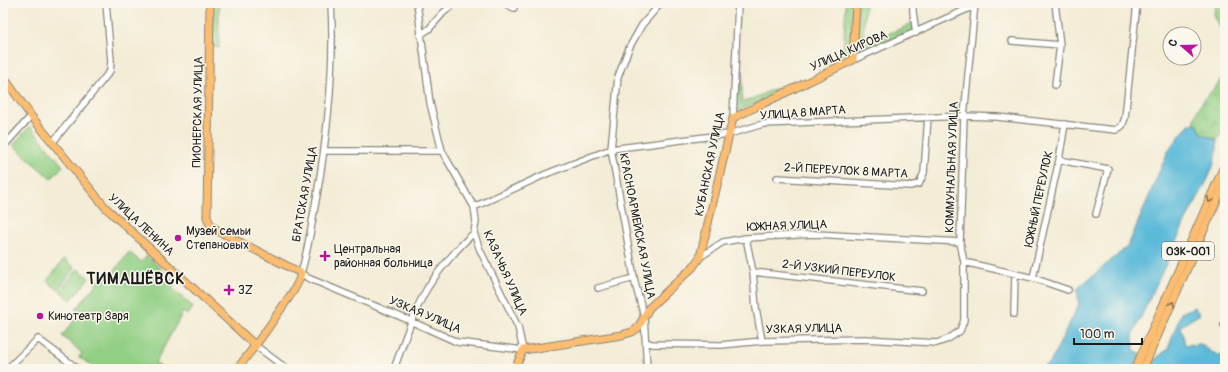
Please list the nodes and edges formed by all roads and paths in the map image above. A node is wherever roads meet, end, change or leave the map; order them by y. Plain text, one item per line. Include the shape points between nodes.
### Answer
1 (106, 3) edge
2 (210, 3) edge
3 (332, 3) edge
4 (417, 3) edge
5 (455, 3) edge
6 (504, 3) edge
7 (661, 3) edge
8 (738, 3) edge
9 (856, 3) edge
10 (913, 3) edge
11 (1055, 3) edge
12 (1137, 3) edge
13 (975, 5) edge
14 (514, 8) dead end
15 (916, 33) junction
16 (420, 35) junction
17 (1012, 41) dead end
18 (1060, 44) junction
19 (853, 60) junction
20 (3, 76) edge
21 (1055, 85) dead end
22 (31, 116) junction
23 (964, 116) junction
24 (928, 117) junction
25 (733, 118) junction
26 (1065, 124) junction
27 (729, 134) junction
28 (53, 142) junction
29 (3, 147) edge
30 (611, 149) junction
31 (324, 151) junction
32 (442, 151) junction
33 (1059, 160) junction
34 (1225, 164) edge
35 (777, 178) dead end
36 (1225, 182) edge
37 (474, 207) junction
38 (1096, 214) dead end
39 (208, 221) joint
40 (474, 233) junction
41 (746, 238) junction
42 (960, 242) junction
43 (700, 257) junction
44 (964, 262) junction
45 (753, 272) junction
46 (301, 273) junction
47 (1015, 274) junction
48 (634, 278) junction
49 (1033, 278) junction
50 (598, 288) dead end
51 (1068, 290) dead end
52 (922, 291) dead end
53 (1014, 314) dead end
54 (644, 316) junction
55 (412, 322) junction
56 (960, 330) joint
57 (1153, 338) junction
58 (762, 341) junction
59 (646, 342) junction
60 (256, 346) junction
61 (523, 350) junction
62 (7, 369) edge
63 (78, 369) edge
64 (237, 369) edge
65 (286, 369) edge
66 (394, 369) edge
67 (515, 369) edge
68 (647, 369) edge
69 (1136, 369) edge
70 (1143, 369) edge

1 - 28 street via 110,71
2 - 39 main road, ПИОНЕРСКАЯ УЛИЦА via 206,212
3 - 31 street, БРАТСКАЯ УЛИЦА via 331,92
4 - 16 street, КАЗАЧЬЯ УЛИЦА
5 - 16 street
6 - 14 street
7 - 30 street, КРАСНОАРМЕЙСКАЯ УЛИЦА via 642,25 629,48 618,77
8 - 25 street, КУБАНСКАЯ УЛИЦА
9 - 19 main road
10 - 15 street
11 - 18 street
12 - 26 street, УЛИЦА 8 МАРТА via 1125,118 1122,126 1116,130
13 - 15 street, УЛИЦА КИРОВА
13 - 23 street, КОММУНАЛЬНАЯ УЛИЦА
15 - 19 street, УЛИЦА КИРОВА
16 - 32 street, КАЗАЧЬЯ УЛИЦА via 430,103
17 - 18 street
18 - 21 street
19 - 25 main road, УЛИЦА КИРОВА
20 - 22 main road, УЛИЦА ЛЕНИНА
22 - 28 main road, УЛИЦА ЛЕНИНА
22 - 29 street
23 - 24 street, УЛИЦА 8 МАРТА
23 - 26 street, УЛИЦА 8 МАРТА
23 - 42 street, КОММУНАЛЬНАЯ УЛИЦА
24 - 27 street, УЛИЦА 8 МАРТА via 763,124
24 - 35 street, 2-Й ПЕРЕУЛОК 8 МАРТА via 924,173 919,184 910,186
25 - 27 main road, КУБАНСКАЯ УЛИЦА
26 - 33 street, ЮЖНЫЙ ПЕРЕУЛОК
27 - 30 street, УЛИЦА 8 МАРТА
27 - 43 main road, КУБАНСКАЯ УЛИЦА
28 - 60 main road, УЛИЦА ЛЕНИНА via 104,207
30 - 37 street, УЛИЦА 8 МАРТА via 546,174
30 - 48 street, КРАСНОАРМЕЙСКАЯ УЛИЦА
31 - 32 street
31 - 46 street, БРАТСКАЯ УЛИЦА
32 - 37 street, КАЗАЧЬЯ УЛИЦА
33 - 38 street via 1108,169
33 - 49 street, ЮЖНЫЙ ПЕРЕУЛОК
34 -> 57 main road, 03К-001
57 -> 36 main road, 03К-001
37 - 40 street, КАЗАЧЬЯ УЛИЦА
39 - 46 main road, УЗКАЯ УЛИЦА via 218,231
40 - 55 street via 428,287
40 - 61 street, КАЗАЧЬЯ УЛИЦА via 518,327
41 - 42 street, ЮЖНАЯ УЛИЦА via 815,234
41 - 43 street, ЮЖНАЯ УЛИЦА via 723,242
41 - 45 street
42 - 44 street, КОММУНАЛЬНАЯ УЛИЦА
43 - 54 main road, ЮЖНАЯ УЛИЦА
44 - 47 street
44 - 56 street, КОММУНАЛЬНАЯ УЛИЦА via 964,320
45 - 52 street, 2-Й УЗКИЙ ПЕРЕУЛОК
45 - 58 street
46 - 55 street, УЗКАЯ УЛИЦА
46 - 60 main road, БРАТСКАЯ УЛИЦА via 296,288
47 - 49 street
47 - 53 street
48 - 50 street
48 - 54 street, КРАСНОАРМЕЙСКАЯ УЛИЦА
49 - 51 street
54 - 59 street, КРАСНОАРМЕЙСКАЯ УЛИЦА
54 - 61 main road, УЗКАЯ УЛИЦА via 635,330 622,335
55 - 61 street, УЗКАЯ УЛИЦА via 457,342
55 - 66 street
56 - 58 street, УЗКАЯ УЛИЦА via 937,343 865,339
57 - 69 main road, 03К-001
57 - 70 main road, 03К-001
58 - 59 street, УЗКАЯ УЛИЦА via 722,345
59 - 68 street, КРАСНОАРМЕЙСКАЯ УЛИЦА
60 - 64 main road, БРАТСКАЯ УЛИЦА
60 - 65 street, УЛИЦА ЛЕНИНА
61 - 67 main road
62 - 63 street via 38,339

